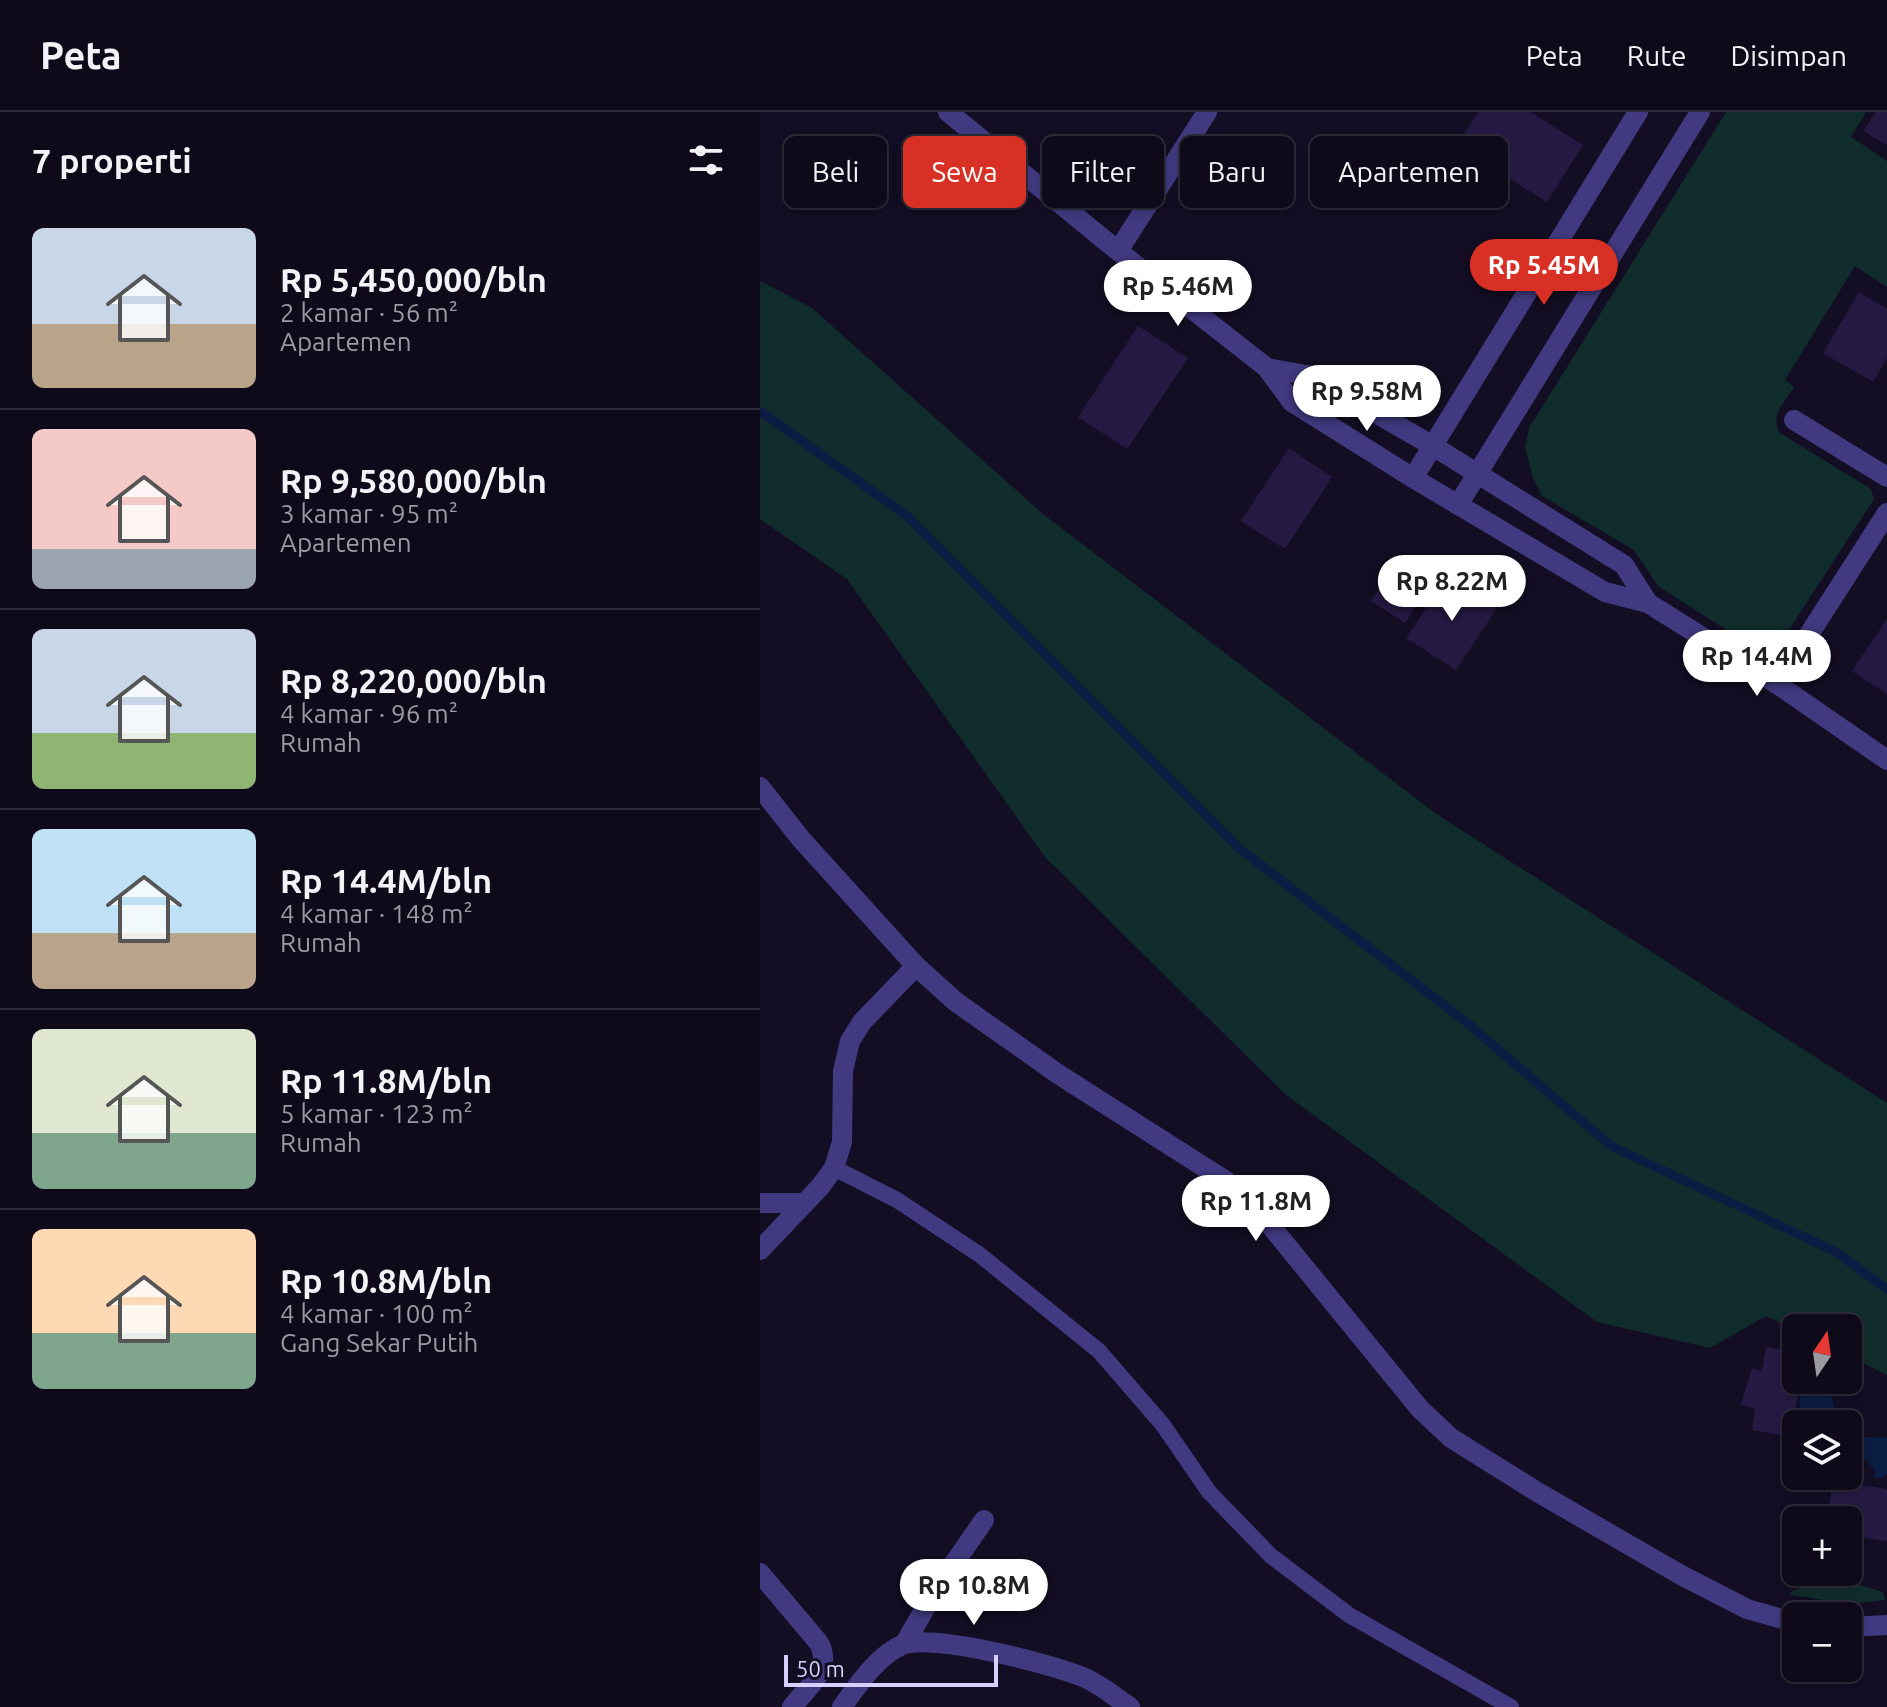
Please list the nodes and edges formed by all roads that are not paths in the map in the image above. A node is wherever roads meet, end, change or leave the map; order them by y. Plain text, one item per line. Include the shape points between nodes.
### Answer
1 (948, 112) edge
2 (1207, 112) edge
3 (1638, 112) edge
4 (1700, 112) edge
5 (1118, 251) junction
6 (1267, 368) junction
7 (1794, 420) dead end
8 (1433, 446) junction
9 (1477, 473) junction
10 (1887, 477) edge
11 (1413, 478) junction
12 (1458, 505) junction
13 (1887, 513) edge
14 (1648, 603) junction
15 (1777, 684) junction
16 (1887, 760) edge
17 (760, 787) edge
18 (916, 966) junction
19 (834, 1168) junction
20 (760, 1203) edge
21 (802, 1203) junction
22 (760, 1250) edge
23 (984, 1520) dead end
24 (760, 1573) edge
25 (1782, 1619) edge
26 (1887, 1625) edge
27 (1862, 1626) edge
28 (905, 1643) junction
29 (792, 1707) edge
30 (842, 1707) edge
31 (1130, 1707) edge
32 (1511, 1707) edge

1 - 5 street
2 - 5 street
3 - 8 street
4 - 9 street
5 - 6 street
6 - 8 street via 1312,376
6 - 11 street via 1292,402
7 - 10 street
8 - 9 street
8 - 11 street
9 - 12 street
9 - 14 street via 1624,565
11 - 12 street
12 - 14 street via 1605,592
13 - 15 street
14 - 15 street
15 - 16 street
17 - 18 street
18 - 19 street via 850,1041 843,1071 842,1142
18 - 25 street via 956,1002 1058,1074 1226,1181 1261,1214 1420,1409 1451,1438 1681,1575 1747,1609
19 - 21 street
19 - 32 lane via 897,1200 980,1255 1099,1351 1163,1425 1209,1492 1271,1556 1349,1615
20 - 21 street
21 - 22 street
23 - 28 street
24 - 29 street via 825,1654 824,1667
26 - 27 street
28 - 30 street via 890,1651
28 - 31 street via 940,1644 1043,1664 1086,1678

